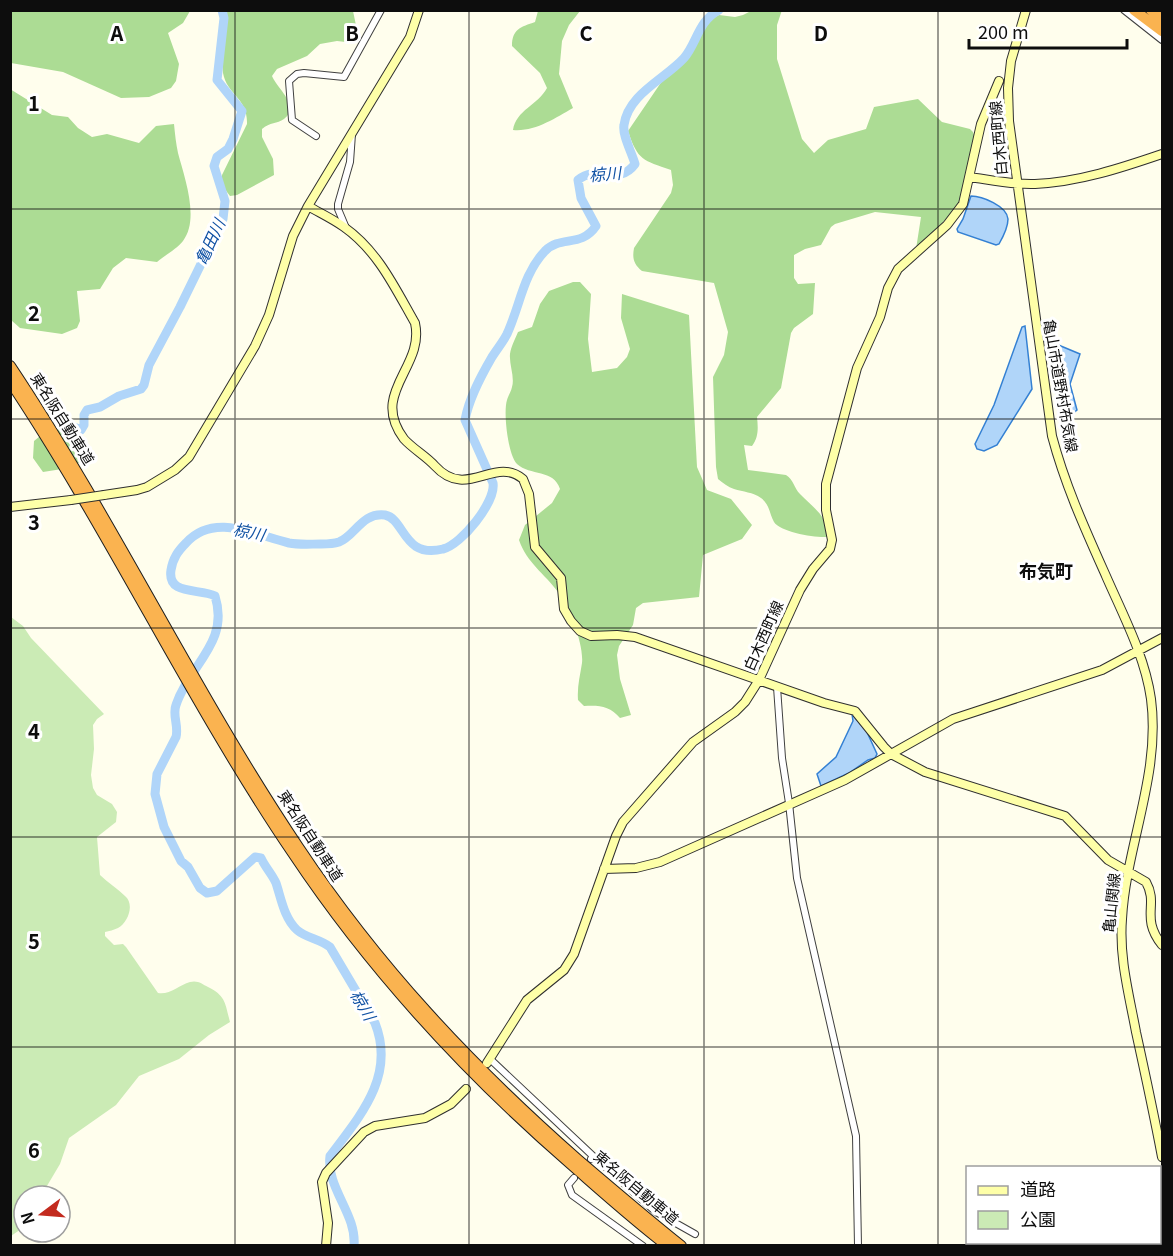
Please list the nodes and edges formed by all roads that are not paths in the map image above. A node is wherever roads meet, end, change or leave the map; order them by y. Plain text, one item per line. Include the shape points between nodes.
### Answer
1 (381, 10) edge
2 (419, 10) edge
3 (1026, 10) edge
4 (1124, 10) edge
5 (1134, 10) edge
6 (1151, 10) edge
7 (1162, 20) edge
8 (1162, 31) edge
9 (1162, 40) edge
10 (999, 81) dead end
11 (352, 132) junction
12 (316, 136) dead end
13 (1162, 154) edge
14 (970, 177) junction
15 (1017, 183) junction
16 (308, 206) junction
17 (347, 229) junction
18 (10, 366) edge
19 (10, 381) edge
20 (10, 507) edge
21 (1162, 638) edge
22 (175, 649) junction
23 (1138, 652) junction
24 (759, 680) junction
25 (777, 687) junction
26 (891, 754) junction
27 (789, 803) junction
28 (604, 869) junction
29 (1129, 872) junction
30 (1162, 945) edge
31 (488, 1061) joint
32 (466, 1089) dead end
33 (1162, 1157) edge
34 (574, 1178) dead end
35 (632, 1212) junction
36 (693, 1240) edge
37 (326, 1245) edge
38 (643, 1245) edge
39 (666, 1245) edge
40 (681, 1245) edge
41 (858, 1245) edge

1 - 12 street via 344,77 304,73 290,81 292,120
2 - 11 street via 410,37
3 - 15 street, 白木西町線 via 1008,88
4 - 9 street
5 - 8 highway
6 - 7 highway
10 - 14 street, 白木西町線 via 981,124
11 - 16 street
11 - 17 street via 350,162 338,204
13 - 15 street via 1083,177 1042,184
14 - 15 street, 白木西町線
14 - 24 street, 白木西町線 via 955,217 903,263 888,288 850,388 826,484 832,545 793,602
15 - 23 street, 亀山市道野村布気線 via 1052,436 1076,510
16 - 17 street
16 - 20 street, bridge via 293,237 269,315 255,346 189,457 175,470 137,490
17 - 24 street via 384,268 417,330 392,403 400,431 448,478 464,480 514,472 526,482 535,547 560,575 564,609 580,631 595,637 635,637
18 - 22 highway, 東名阪自動車道 via 99,508
19 - 22 highway, 東名阪自動車道
21 - 23 street
22 - 35 highway, 東名阪自動車道 via 205,703 303,854 366,942 446,1034
23 - 26 street via 1102,670 953,719
23 - 29 street, 亀山関線 via 1148,681 1153,729
24 - 25 street
24 - 28 street, 白木西町線 via 745,702 693,742 623,822
25 - 26 street via 855,711
25 - 27 street
26 - 27 street via 845,780
26 - 29 street via 925,772 1065,816 1108,860
27 - 28 street via 660,862
27 - 41 street via 797,878 856,1136
28 - 31 street, 白木西町線 via 574,954 564,970 527,1000
29 - 30 street via 1149,887 1150,921
29 - 33 street, 亀山関線 via 1122,916 1122,955
31 - 36 street via 592,1157
32 - 37 street via 451,1104 425,1118 375,1126 364,1132 326,1173 322,1182 328,1223
34 - 38 street via 568,1185 572,1195
35 - 36 highway
35 - 39 highway, 東名阪自動車道
35 - 40 highway, 東名阪自動車道

